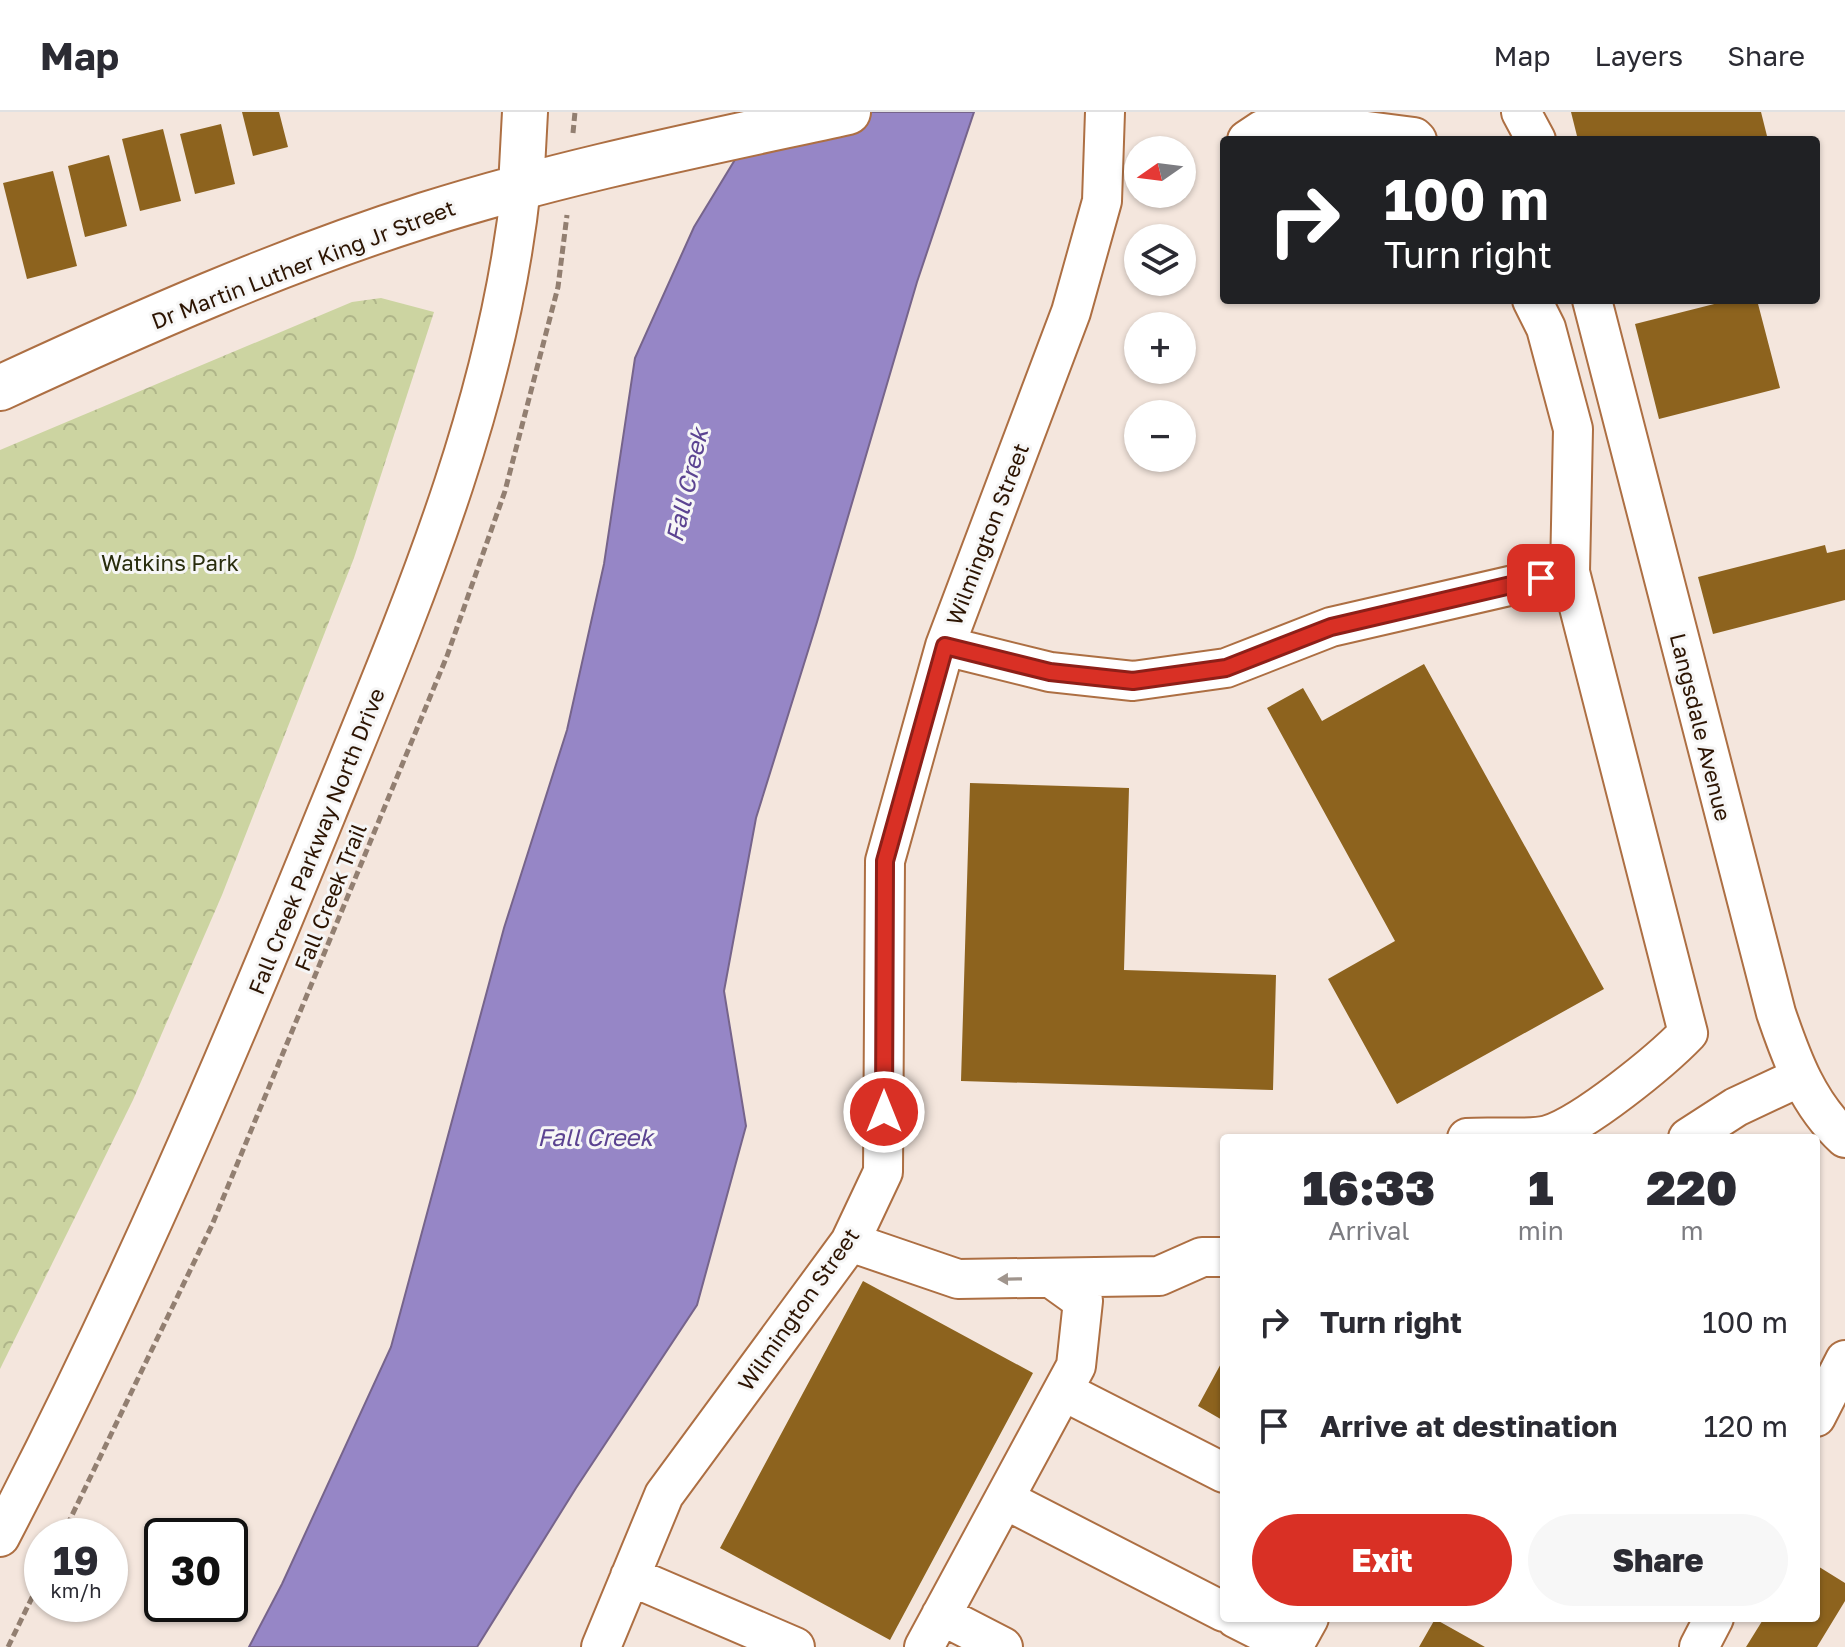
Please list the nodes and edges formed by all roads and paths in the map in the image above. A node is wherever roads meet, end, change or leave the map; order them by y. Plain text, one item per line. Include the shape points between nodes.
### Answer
1 (525, 112) edge
2 (848, 112) edge
3 (1105, 112) edge
4 (1521, 112) edge
5 (1253, 136) edge
6 (1406, 136) edge
7 (1534, 136) edge
8 (521, 187) junction
9 (565, 248) dead end
10 (1534, 304) edge
11 (1593, 304) edge
12 (0, 388) edge
13 (1570, 572) junction
14 (945, 646) junction
15 (1800, 1077) junction
16 (1551, 1134) edge
17 (1694, 1134) edge
18 (1738, 1134) edge
19 (1845, 1138) edge
20 (850, 1242) junction
21 (1220, 1257) edge
22 (1122, 1277) junction
23 (1051, 1278) junction
24 (1083, 1301) junction
25 (1845, 1360) edge
26 (1063, 1391) junction
27 (1820, 1409) edge
28 (1220, 1471) edge
29 (1004, 1499) junction
30 (71, 1518) edge
31 (0, 1537) edge
32 (630, 1576) junction
33 (1220, 1610) edge
34 (24, 1614) edge
35 (1243, 1622) edge
36 (1307, 1622) edge
37 (1712, 1622) edge
38 (932, 1631) edge
39 (8, 1647) edge
40 (601, 1647) edge
41 (795, 1647) edge
42 (1003, 1647) edge
43 (1292, 1647) edge
44 (1699, 1647) edge

1 - 8 main road, Fall Creek Parkway North Drive
2 - 8 main road, Dr Martin Luther King Jr Street
3 - 14 street, Wilmington Street via 1102,201 1071,312
4 - 7 street
5 - 6 street via 1262,130 1327,126
8 - 12 main road, Dr Martin Luther King Jr Street via 326,250
8 - 31 street, Fall Creek Parkway North Drive via 511,269 482,394 392,655 178,1171
9 - 30 path, Fall Creek Trail via 505,491 447,656 212,1225
10 - 13 street via 1546,328 1573,429
11 - 15 street, Langsdale Avenue via 1768,984
13 - 14 street via 1331,627 1226,668 1133,681 1050,672
13 - 16 street via 1688,1033 1585,1116
14 - 20 street, Wilmington Street via 885,861 883,1172
15 - 17 street
15 - 18 street
15 - 19 street, Langsdale Avenue via 1828,1122
23 -> 20 street via 958,1279
20 - 32 street, Wilmington Street via 664,1495
21 - 22 street via 1202,1257 1159,1276
22 - 23 street
22 - 24 street
23 - 24 street
24 - 26 street via 1076,1366
25 - 27 street
26 - 28 street
26 - 29 street
29 - 33 street
29 - 38 street
32 - 40 street, Wilmington Street
32 - 41 street
34 - 39 path
35 - 43 street
36 - 43 street
37 - 44 street
38 - 42 street

